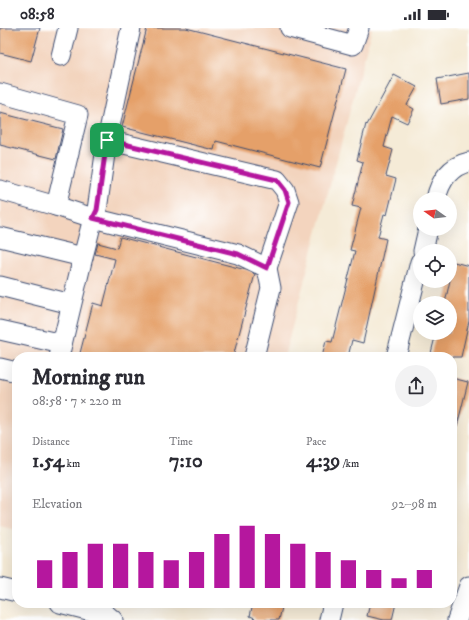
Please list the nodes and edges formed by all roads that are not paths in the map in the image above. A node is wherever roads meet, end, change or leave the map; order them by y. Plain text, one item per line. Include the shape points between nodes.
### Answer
1 (68, 28) edge
2 (131, 28) edge
3 (290, 28) edge
4 (359, 28) edge
5 (61, 56) dead end
6 (0, 93) edge
7 (107, 140) junction
8 (462, 164) edge
9 (0, 190) edge
10 (438, 192) edge
11 (56, 206) junction
12 (93, 218) junction
13 (0, 237) edge
14 (83, 257) junction
15 (267, 268) junction
16 (0, 286) edge
17 (413, 288) edge
18 (71, 304) junction
19 (0, 330) edge
20 (60, 351) edge
21 (255, 352) edge
22 (397, 352) edge
23 (0, 368) edge
24 (12, 371) edge
25 (469, 586) edge
26 (0, 588) edge
27 (12, 591) edge
28 (80, 608) edge
29 (332, 608) edge
30 (113, 620) edge
31 (329, 620) edge
32 (457, 620) edge

1 - 5 street
2 - 7 street
3 - 4 street via 353,45
6 - 11 street via 78,115
7 - 12 street via 97,210
7 - 15 street via 277,180 285,190 289,202
8 - 10 street via 446,176
9 - 11 street
11 - 12 street
12 - 14 street
12 - 15 street via 238,254
13 - 14 street
14 - 18 street
15 - 21 street via 271,288
16 - 18 street
17 - 22 street
18 - 20 street
19 - 20 street
23 - 24 street
25 - 32 street
26 - 27 street
28 - 30 street via 107,615
29 - 31 street

